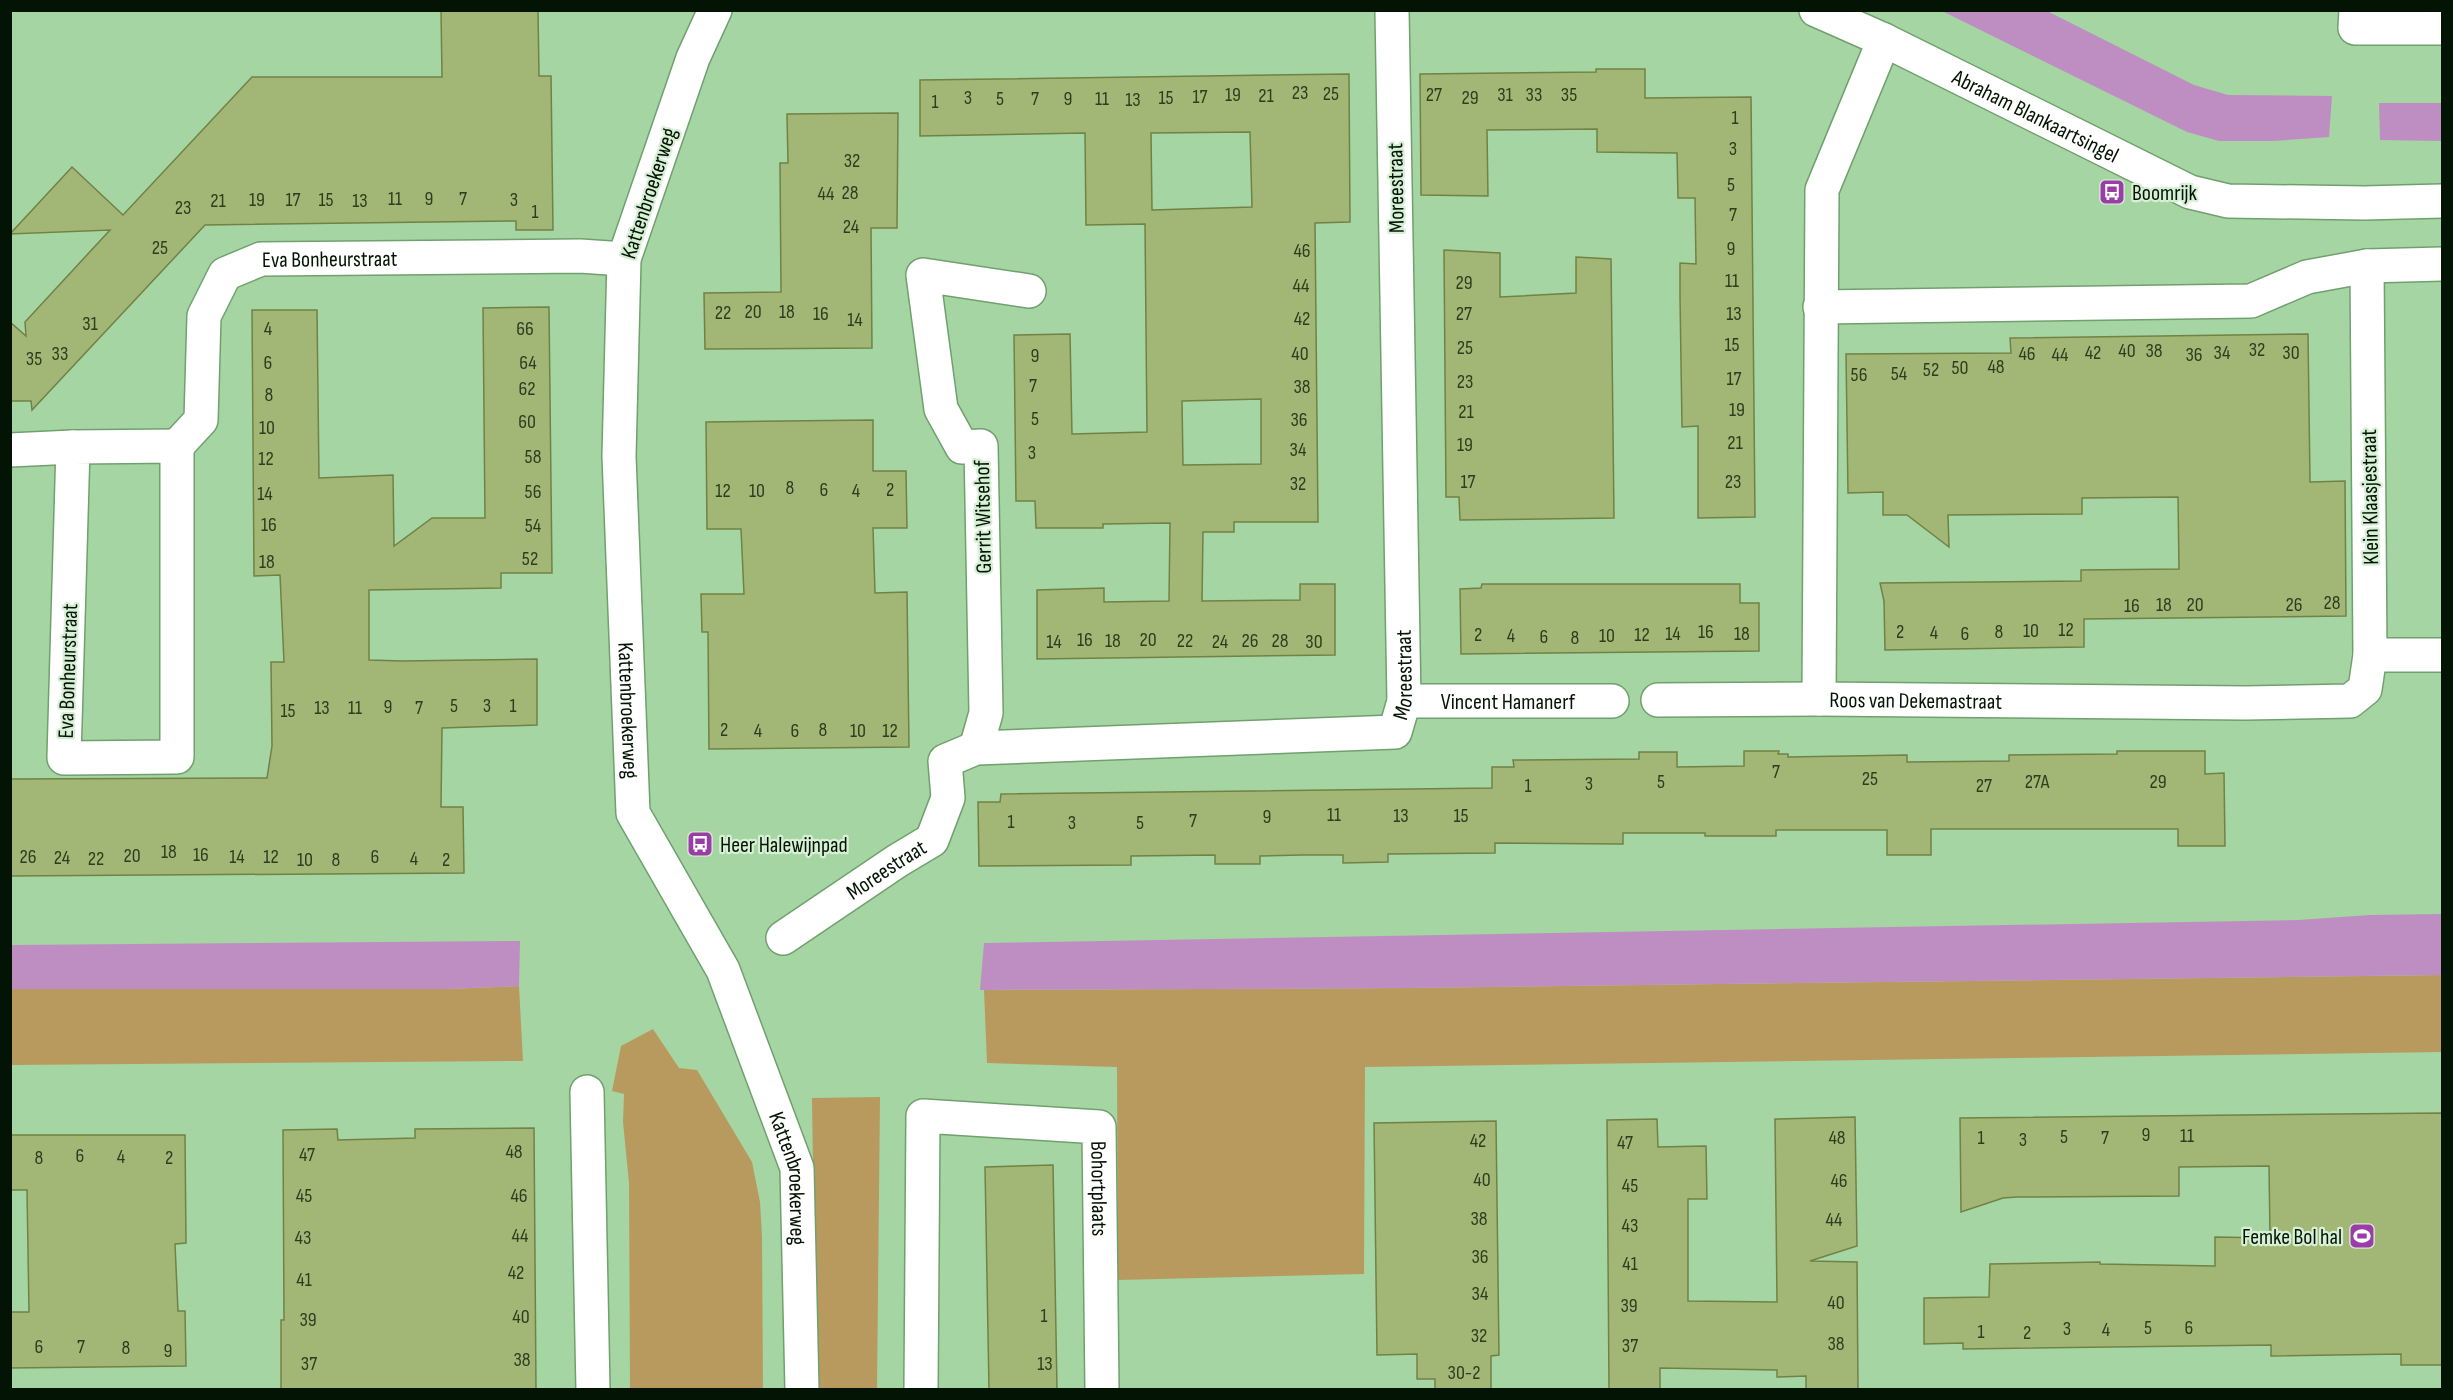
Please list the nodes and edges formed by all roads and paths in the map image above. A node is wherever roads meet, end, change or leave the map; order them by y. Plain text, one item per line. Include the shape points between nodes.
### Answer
1 (715, 10) edge
2 (1392, 10) edge
3 (1816, 10) edge
4 (2355, 19) edge
5 (2442, 28) edge
6 (1884, 40) junction
7 (2442, 201) edge
8 (624, 259) junction
9 (2442, 264) edge
10 (2367, 266) junction
11 (1029, 291) dead end
12 (1820, 307) junction
13 (177, 446) junction
14 (73, 447) junction
15 (10, 450) edge
16 (2370, 655) junction
17 (2442, 655) edge
18 (1820, 699) junction
19 (1658, 700) dead end
20 (1612, 701) dead end
21 (1404, 702) junction
22 (976, 748) junction
23 (783, 938) dead end
24 (587, 1092) dead end
25 (593, 1389) edge
26 (802, 1389) edge
27 (921, 1389) edge
28 (1102, 1389) edge

1 - 8 street, Kattenbroekerweg via 693,58
2 - 21 street, Moreestraat
3 - 6 street, Abraham Blankaartsingel
4 - 5 street
6 - 7 street, Abraham Blankaartsingel via 2190,192 2228,201
6 - 12 street, Roos van Dekemastraat via 1822,190
8 - 13 street, Eva Bonheurstraat via 261,259 225,274 204,316 201,420
8 - 26 street, Kattenbroekerweg via 620,456 633,813 723,970 797,1168
9 - 10 street
10 - 12 street via 2307,277 2251,301
10 - 16 street, Klein Klaasjestraat
11 - 22 street, Gerrit Witsehof via 923,274 941,409 962,447 981,446 986,712
12 - 18 street, Roos van Dekemastraat
13 - 14 street
13 - 14 street, Eva Bonheurstraat via 177,757 64,758
14 - 15 street
16 - 17 street
16 - 18 street, Roos van Dekemastraat via 2365,689 2350,700 2234,703
18 - 19 street
20 - 21 street, Vincent Hamanerf
21 - 22 street, Moreestraat via 1395,732
22 - 23 street, Moreestraat via 945,761 948,798 932,840
24 - 25 street
27 - 28 street, Bohortplaats via 923,1116 1099,1127

